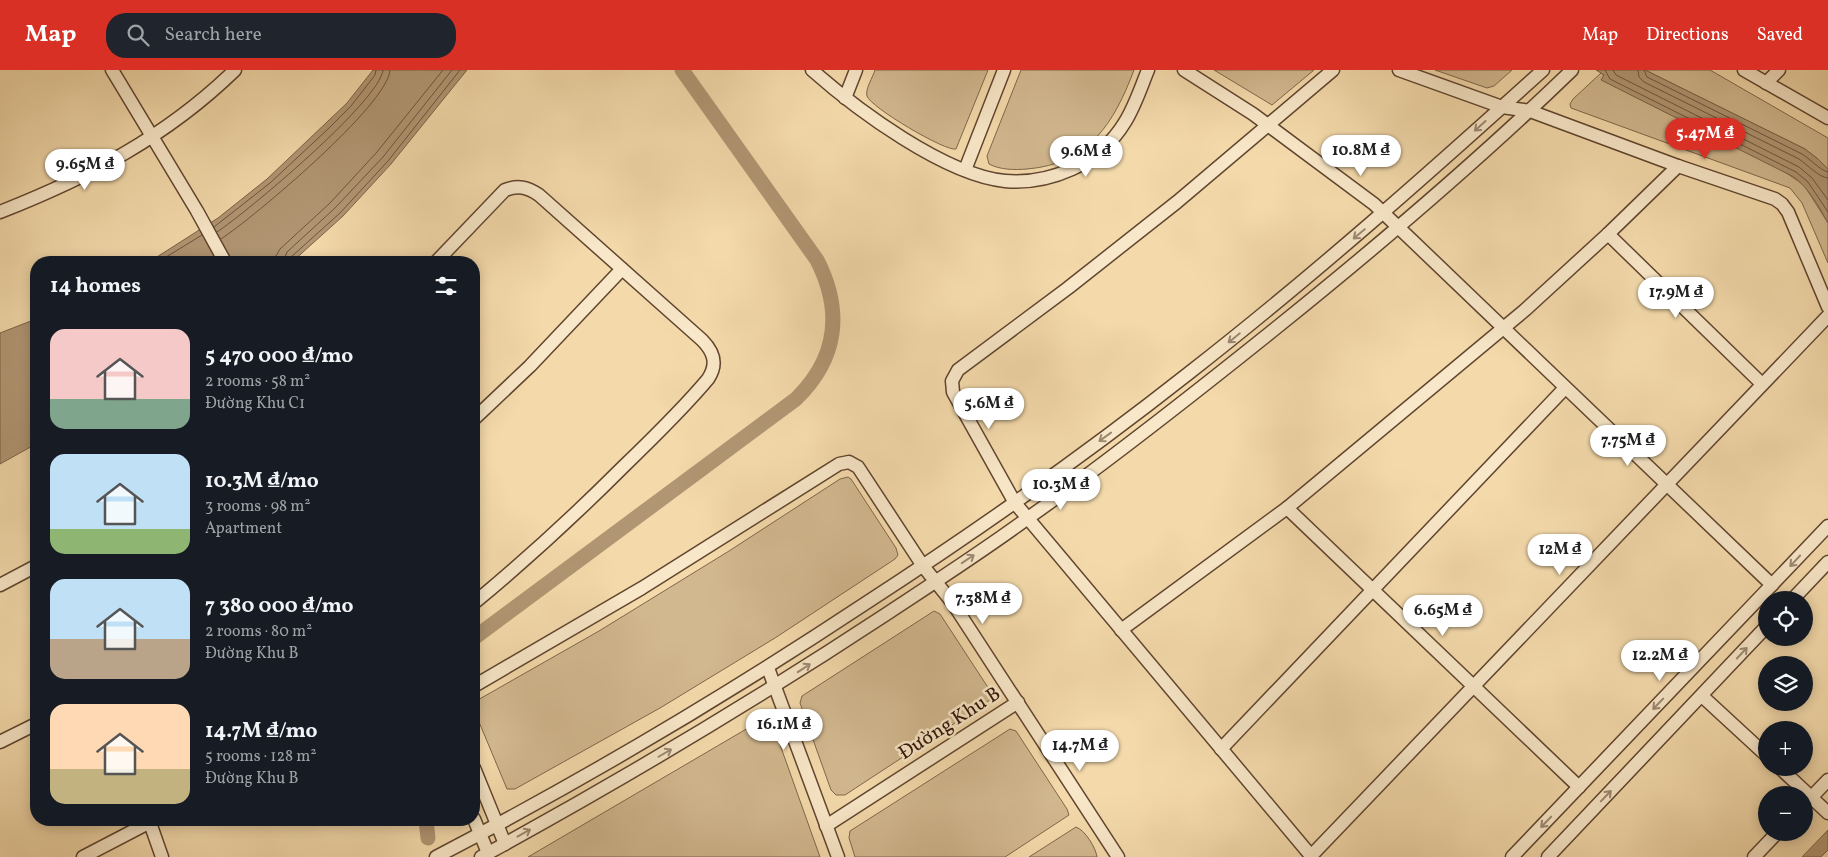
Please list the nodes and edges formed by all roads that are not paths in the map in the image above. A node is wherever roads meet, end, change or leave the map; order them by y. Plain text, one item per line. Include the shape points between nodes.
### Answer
1 (112, 70) edge
2 (235, 70) edge
3 (812, 70) edge
4 (856, 70) edge
5 (1004, 70) edge
6 (1148, 70) edge
7 (1184, 70) edge
8 (1333, 70) edge
9 (1399, 70) edge
10 (1543, 70) edge
11 (1572, 70) edge
12 (1744, 70) edge
13 (1779, 70) edge
14 (1766, 83) junction
15 (845, 98) junction
16 (1502, 106) junction
17 (1530, 111) junction
18 (1828, 118) edge
19 (1268, 125) junction
20 (153, 136) junction
21 (1678, 166) junction
22 (965, 170) junction
23 (0, 212) edge
24 (1384, 213) junction
25 (1398, 228) junction
26 (1608, 234) junction
27 (222, 256) edge
28 (442, 256) edge
29 (622, 269) junction
30 (1828, 307) edge
31 (1828, 316) edge
32 (1503, 328) junction
33 (1762, 384) junction
34 (1565, 388) junction
35 (480, 413) edge
36 (1667, 484) junction
37 (1015, 503) junction
38 (1287, 508) junction
39 (1028, 519) junction
40 (1828, 526) edge
41 (1828, 562) edge
42 (924, 566) junction
43 (30, 569) edge
44 (936, 582) junction
45 (0, 585) edge
46 (1772, 585) junction
47 (1373, 590) junction
48 (1801, 591) edge
49 (480, 598) edge
50 (1121, 630) junction
51 (1758, 636) edge
52 (768, 668) junction
53 (480, 682) edge
54 (775, 686) junction
55 (1474, 686) junction
56 (1702, 696) junction
57 (1018, 702) junction
58 (30, 727) edge
59 (0, 742) edge
60 (1758, 748) edge
61 (1221, 749) junction
62 (1787, 776) edge
63 (1828, 780) edge
64 (480, 782) edge
65 (1795, 786) edge
66 (1580, 787) junction
67 (1813, 796) edge
68 (1813, 804) edge
69 (1828, 813) edge
70 (498, 825) junction
71 (142, 826) edge
72 (153, 826) edge
73 (477, 826) edge
74 (826, 826) junction
75 (480, 834) junction
76 (1769, 841) edge
77 (494, 852) edge
78 (83, 857) edge
79 (162, 857) edge
80 (436, 857) edge
81 (838, 857) edge
82 (1118, 857) edge
83 (1311, 857) edge
84 (1512, 857) edge
85 (1548, 857) edge
86 (1754, 857) edge

1 - 20 street
2 - 20 street
3 - 15 street
4 - 15 street
5 - 22 street
6 - 22 street via 1125,122 1103,148 1076,167 1041,180 1022,182 983,177
7 - 19 street
8 - 19 street
9 - 16 street
10 - 16 street
11 - 17 street
12 - 14 street
13 - 14 street
14 - 18 street
15 - 22 street via 896,134
16 - 17 street
16 -> 24 street
17 - 21 street
17 - 25 street
19 - 24 street
19 - 37 street via 1146,227 954,375 953,392
20 - 23 street via 109,164
20 - 27 street
21 - 26 street
21 - 30 street via 1782,204
24 - 25 street
24 -> 37 street via 1188,374
25 - 32 street
25 - 39 street via 1227,368
26 - 32 street
26 - 33 street
28 - 29 street via 499,195 518,186 538,195
29 - 35 street
29 - 49 street via 707,345 714,358 713,372 703,386 578,512
31 - 33 street
32 - 34 street
32 - 38 street
33 - 36 street
34 - 36 street
34 - 47 street
36 - 46 street
36 - 55 street
37 - 39 street
37 - 42 street
38 - 47 street
38 - 50 street
44 -> 39 street
39 - 50 street
40 -> 46 street
41 - 48 street
42 - 44 street
42 - 52 street
42 - 53 street via 858,467 843,462 642,588
43 - 45 street
54 -> 44 street
44 - 57 street
46 -> 66 street
47 - 55 street
47 - 61 street
50 - 61 street
56 -> 51 street
52 - 54 street
52 - 70 street
54 - 74 street
77 -> 54 street
55 - 66 street
55 - 83 street
56 - 60 street
85 -> 56 street
57 - 74 street, Đường Khu B
57 - 82 street, Đường Khu B
58 - 59 street
61 - 83 street
62 - 65 street
63 - 67 street
64 - 70 street
66 -> 84 street
68 - 69 street
70 - 75 street
70 - 77 street
71 - 78 street
72 - 79 street
73 - 75 street
74 - 81 street
75 - 77 street
75 - 80 street
76 - 86 street

